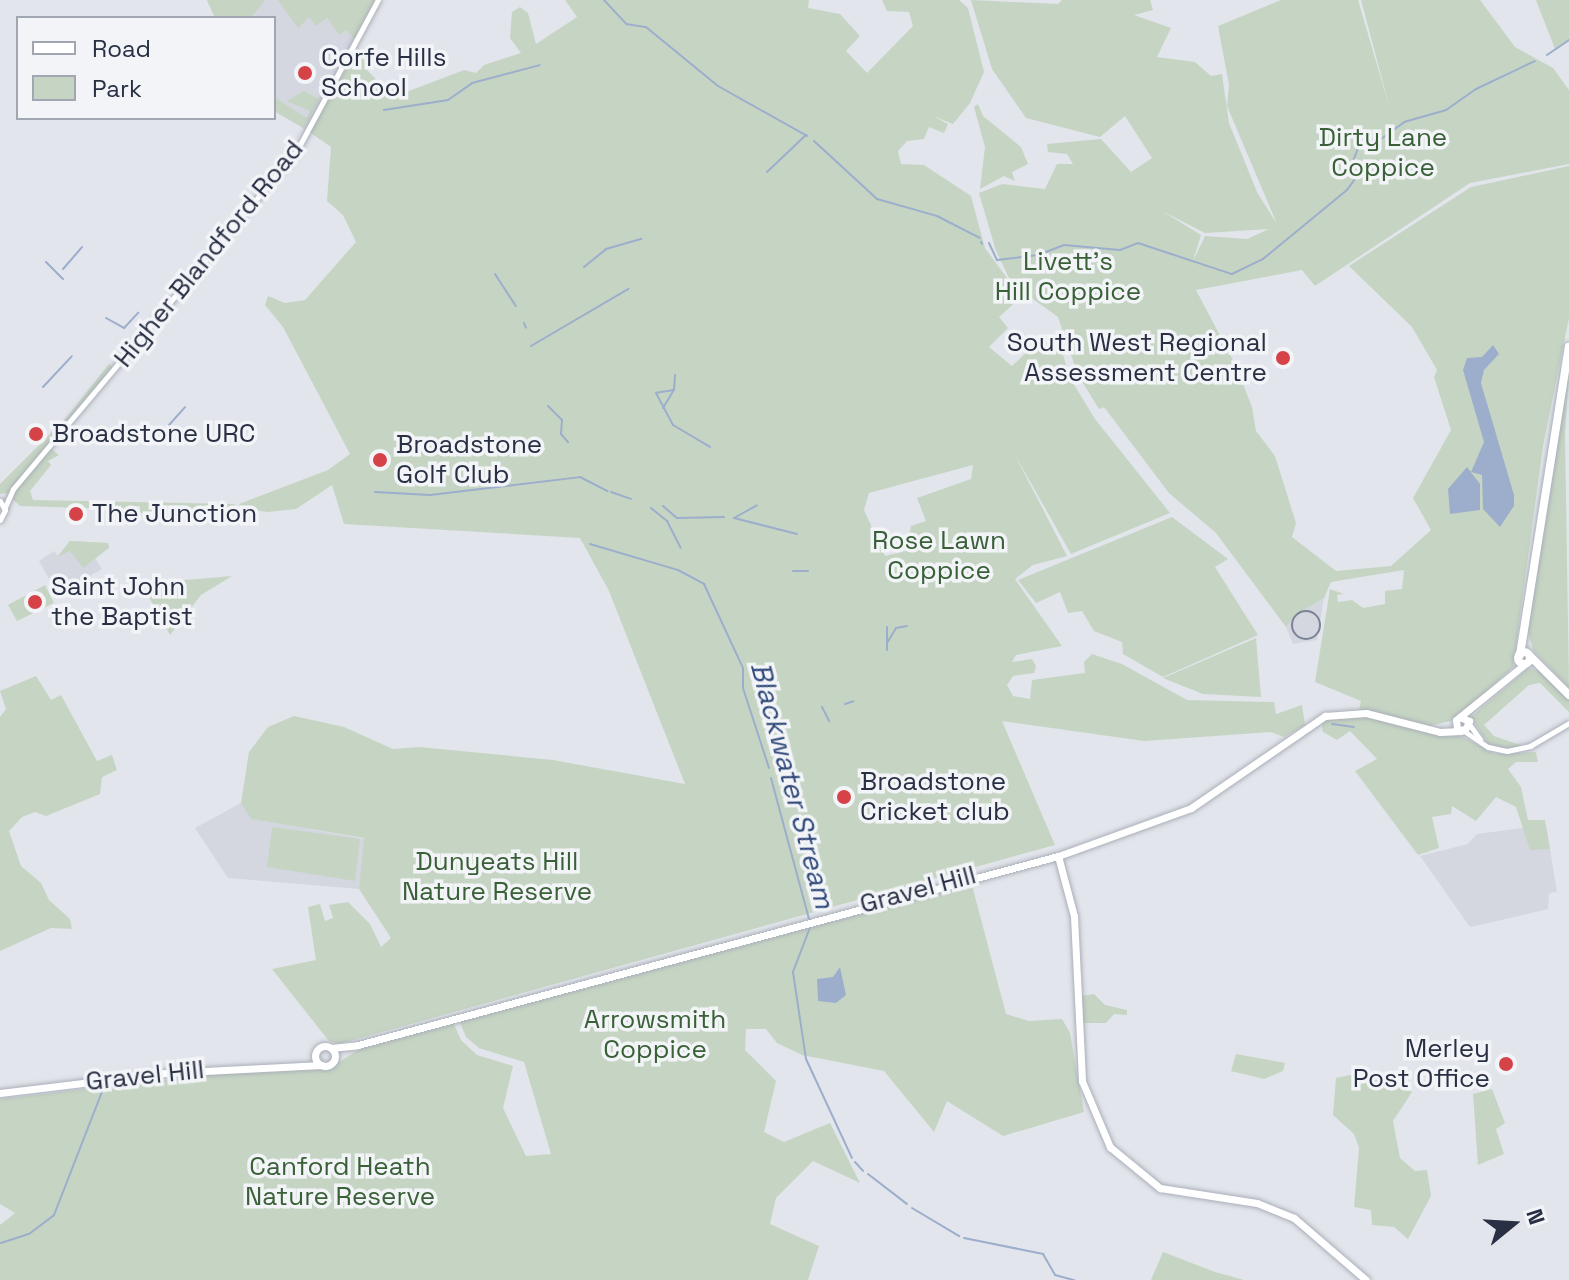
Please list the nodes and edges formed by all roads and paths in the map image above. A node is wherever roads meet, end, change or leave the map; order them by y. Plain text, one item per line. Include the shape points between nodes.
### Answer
1 (378, 0) edge
2 (1569, 347) edge
3 (13, 489) junction
4 (0, 499) edge
5 (5, 507) junction
6 (0, 520) edge
7 (1525, 659) junction
8 (1569, 695) edge
9 (1480, 700) junction
10 (1458, 720) junction
11 (1469, 723) junction
12 (1569, 723) edge
13 (1437, 731) junction
14 (1462, 731) junction
15 (1488, 747) junction
16 (1058, 856) junction
17 (358, 1045) junction
18 (331, 1048) junction
19 (316, 1053) junction
20 (333, 1061) junction
21 (291, 1062) junction
22 (322, 1065) junction
23 (0, 1093) edge
24 (1366, 1280) edge

1 - 3 main road, Higher Blandford Road via 296,152
2 - 7 highway via 1523,635
3 - 4 main road, Higher Blandford Road
3 - 5 main road, Higher Blandford Road
4 - 5 main road
5 - 6 main road, Higher Blandford Road
7 - 8 highway
7 - 9 main road
9 - 10 main road
9 - 11 main road
10 - 11 main road
10 - 13 main road
10 - 14 main road
11 - 14 main road
11 - 15 main road
12 - 15 main road via 1519,749
13 - 14 main road
13 - 16 main road, Gravel Hill via 1366,713 1315,721 1191,808
14 - 15 main road
16 - 17 main road, Gravel Hill
16 - 24 main road via 1074,916 1082,1081 1088,1106 1110,1147 1160,1188 1257,1203 1294,1218
17 - 18 main road, Gravel Hill
17 - 20 main road, Gravel Hill
18 - 19 main road, Gravel Hill
18 - 20 main road
19 - 21 main road, Gravel Hill
19 - 22 main road
20 - 22 main road, Gravel Hill
21 - 22 main road, Gravel Hill
21 - 23 main road, Gravel Hill

